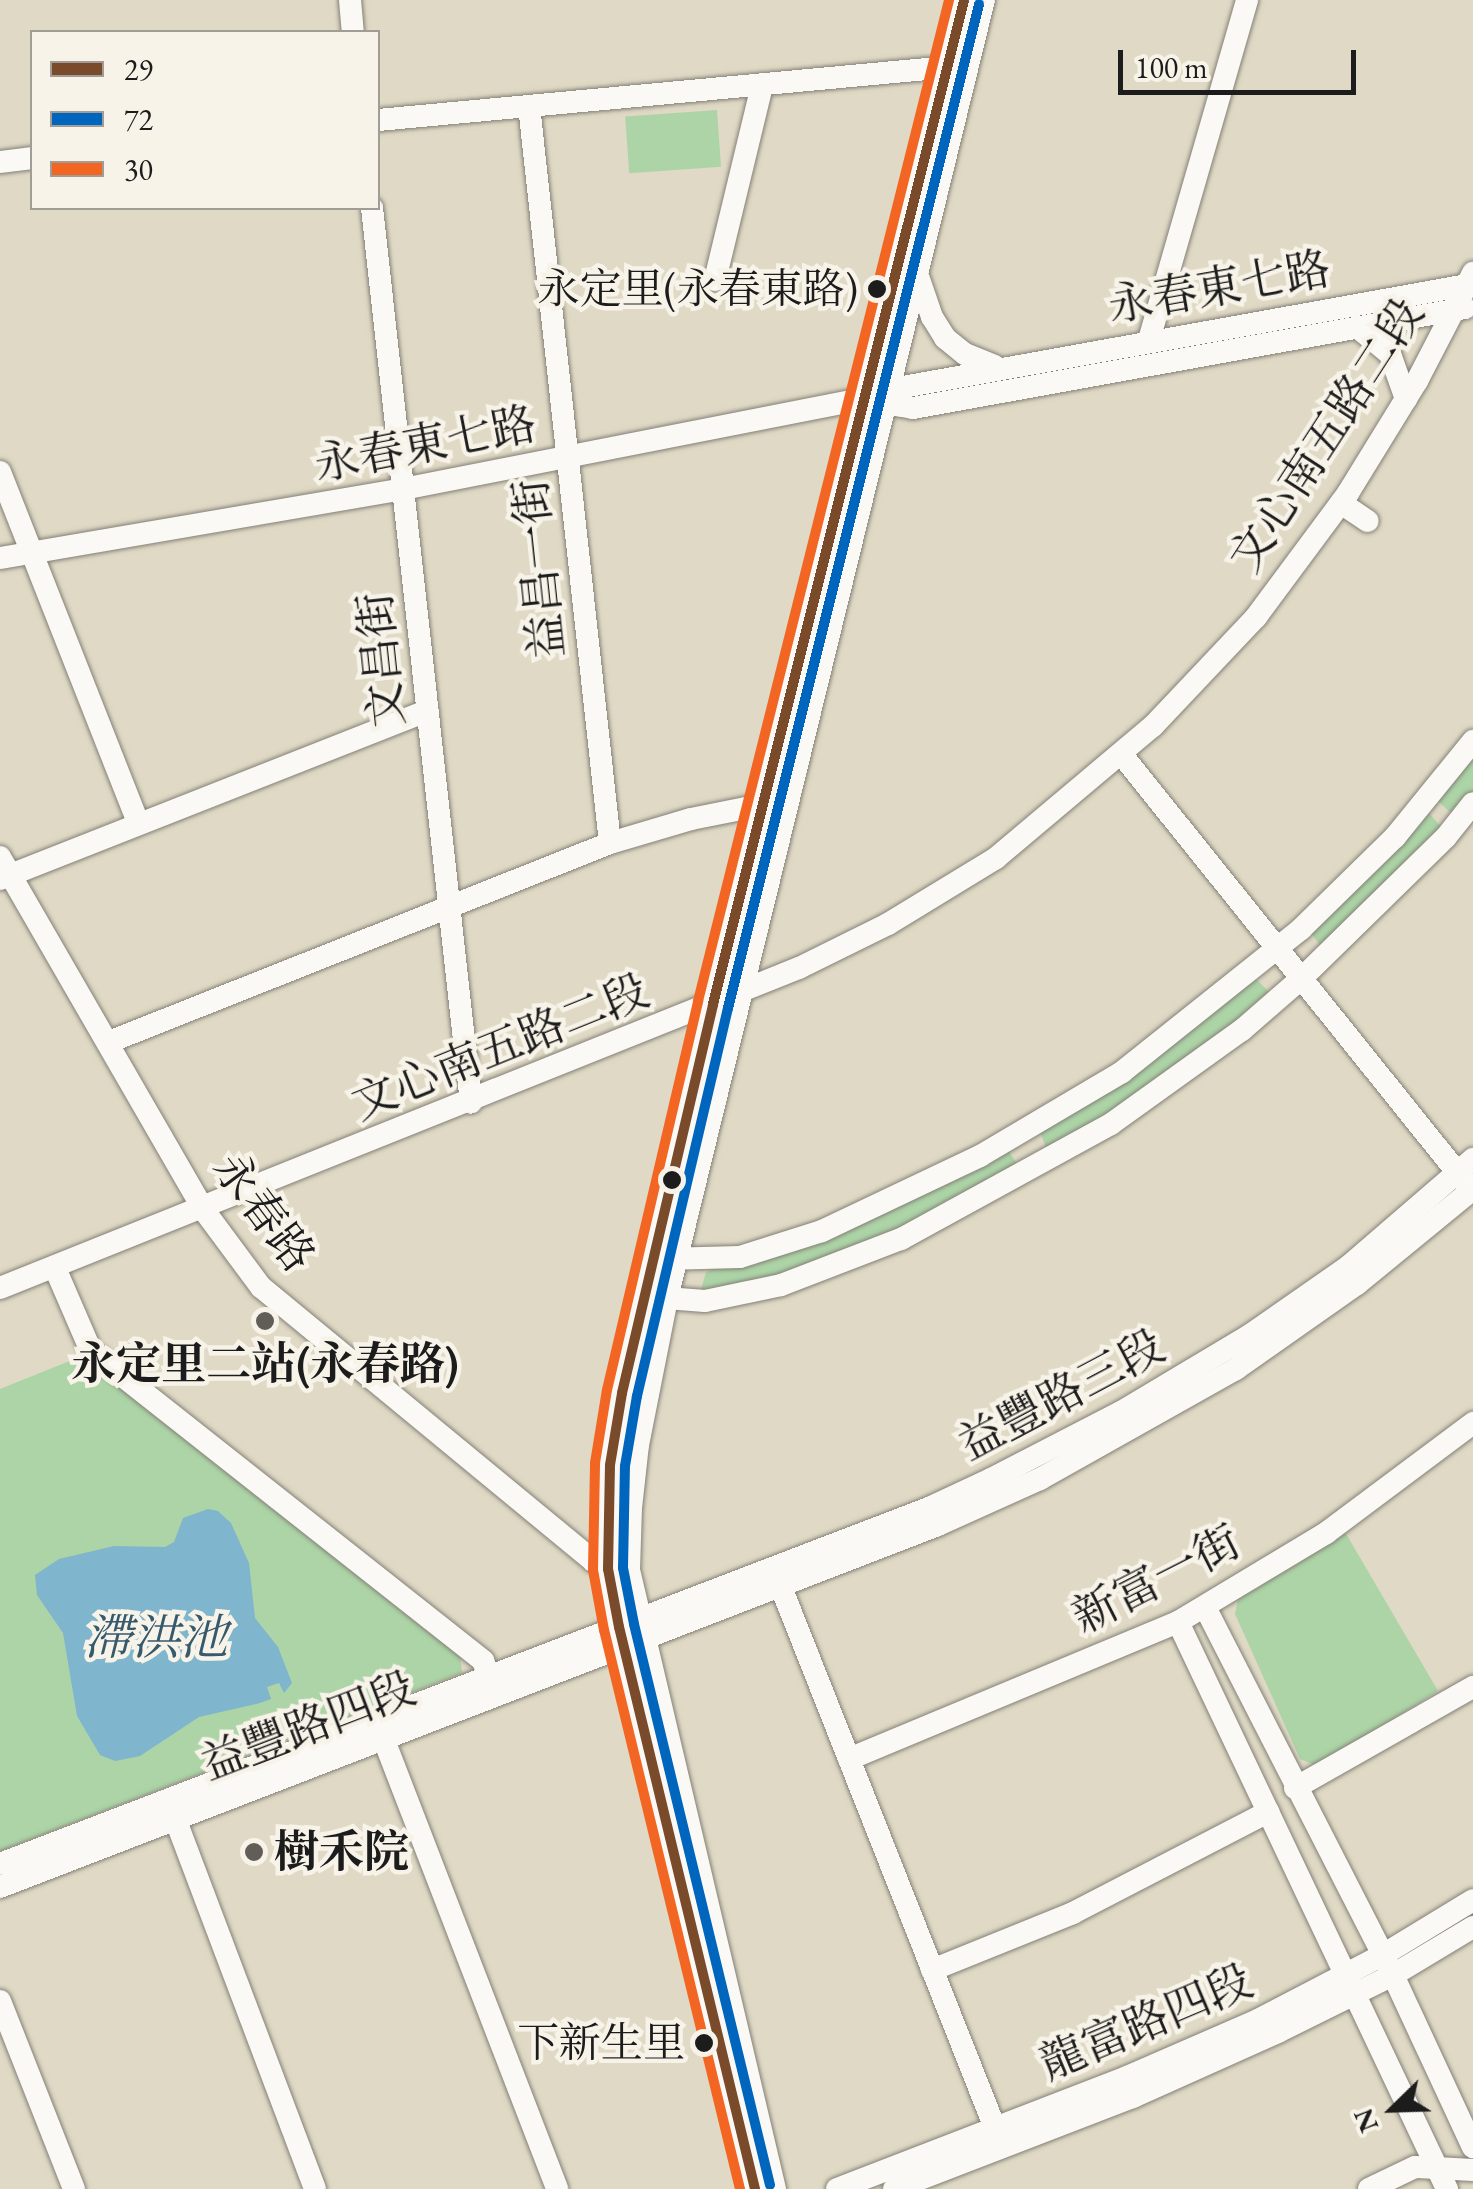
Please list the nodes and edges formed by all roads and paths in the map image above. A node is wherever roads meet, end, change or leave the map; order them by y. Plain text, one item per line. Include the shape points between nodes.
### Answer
1 (350, 0) edge
2 (964, 0) edge
3 (984, 0) edge
4 (1247, 0) edge
5 (353, 30) edge
6 (948, 67) junction
7 (762, 85) junction
8 (529, 106) junction
9 (380, 120) edge
10 (30, 158) edge
11 (0, 162) edge
12 (372, 210) edge
13 (918, 275) junction
14 (715, 280) dead end
15 (1468, 292) edge
16 (1357, 328) junction
17 (1149, 340) junction
18 (998, 367) junction
19 (889, 395) junction
20 (862, 399) junction
21 (1406, 399) junction
22 (567, 458) junction
23 (0, 472) edge
24 (404, 490) junction
25 (1342, 503) junction
26 (1368, 521) dead end
27 (34, 554) junction
28 (0, 558) edge
29 (427, 711) junction
30 (1473, 741) edge
31 (1122, 754) junction
32 (1424, 801) junction
33 (1473, 803) edge
34 (766, 804) junction
35 (138, 823) junction
36 (1455, 826) junction
37 (610, 843) junction
38 (4, 870) edge
39 (448, 908) junction
40 (1279, 948) junction
41 (1303, 977) junction
42 (740, 993) junction
43 (713, 1004) junction
44 (109, 1042) junction
45 (471, 1103) junction
46 (1019, 1134) junction
47 (1038, 1166) junction
48 (1470, 1181) edge
49 (202, 1209) junction
50 (665, 1259) junction
51 (56, 1268) junction
52 (0, 1288) edge
53 (656, 1297) junction
54 (1473, 1423) edge
55 (619, 1569) junction
56 (781, 1587) junction
57 (1206, 1607) junction
58 (1178, 1622) junction
59 (632, 1633) junction
60 (489, 1677) junction
61 (1473, 1688) edge
62 (384, 1740) junction
63 (849, 1759) junction
64 (1295, 1788) junction
65 (1268, 1812) junction
66 (176, 1821) junction
67 (0, 1864) edge
68 (0, 1887) edge
69 (1473, 1900) edge
70 (1473, 1926) edge
71 (1388, 1965) junction
72 (932, 1970) junction
73 (1350, 1986) junction
74 (0, 2001) edge
75 (995, 2128) junction
76 (1473, 2148) edge
77 (1473, 2170) edge
78 (1442, 2179) edge
79 (1473, 2179) edge
80 (74, 2189) edge
81 (315, 2189) edge
82 (557, 2189) edge
83 (755, 2189) edge
84 (774, 2189) edge
85 (837, 2189) edge
86 (894, 2189) edge
87 (1369, 2189) edge
88 (1462, 2189) edge

1 - 5 street
2 - 6 street
3 - 13 street
4 - 17 street
6 - 7 street
6 - 20 street
7 - 8 street
7 - 14 street
8 - 9 street
8 - 22 street, 益昌一街
10 - 11 street
12 - 24 street, 文昌街
13 - 18 street via 945,338
13 - 19 street
15 - 16 street, 永春東七路
15 - 17 street, 永春東七路
15 - 21 street, 文心南五路二段
16 - 19 street, 永春東七路 via 913,408
16 - 21 street via 1390,354
17 - 18 street, 永春東七路
18 - 19 street, 永春東七路
19 - 20 street, 永春東七路
19 - 42 street
20 - 22 street, 永春東七路
20 - 34 street
21 - 25 street, 文心南五路二段
22 - 24 street, 永春東七路
22 - 37 street, 益昌一街
23 - 27 street
24 - 27 street, 永春東七路
24 - 29 street, 文昌街
25 - 26 street
25 - 31 street, 文心南五路二段 via 1237,639
27 - 28 street, 永春東七路
27 - 35 street
29 - 35 street
29 - 39 street, 文昌街
30 - 32 street
31 - 40 street
31 - 42 street, 文心南五路二段 via 996,858 888,924
32 - 36 street
32 - 40 street
33 - 36 street
34 - 37 street
34 - 43 street
35 - 38 street
36 - 41 street
37 - 39 street
38 - 44 street, 永春路
39 - 44 street
39 - 45 street, 文昌街
40 - 41 street
40 - 46 street via 1122,1072
41 - 47 street via 1149,1097
41 - 48 street
42 - 43 street, 文心南五路二段
42 - 50 street
43 - 45 street, 文心南五路二段
43 - 50 street
44 - 49 street, 永春路
45 - 49 street, 文心南五路二段
46 - 47 street
46 - 50 street via 880,1205 769,1251
47 - 53 street via 901,1239 781,1285 705,1300
48 - 56 street, 益豐路三段 via 1357,1284 1192,1397 1040,1479
48 - 59 street, 益豐路三段 via 1301,1300 1121,1412 929,1508
49 - 51 street, 文心南五路二段
49 - 55 street, 永春路 via 260,1287 530,1512
50 - 53 street
51 - 52 street, 文心南五路二段
51 - 60 street via 91,1351 482,1661
53 - 55 street via 613,1437
54 - 57 street, 新富一街 via 1326,1533
55 - 59 street
56 - 59 street, 益豐路三段
56 - 63 street
57 - 58 street, 新富一街
57 - 64 street
58 - 63 street, 新富一街
58 - 65 street
59 - 60 street, 益豐路四段
59 - 62 street, 益豐路四段
59 - 83 street
59 - 84 street
60 - 67 street, 益豐路四段
61 - 64 street
62 - 66 street, 益豐路四段
62 - 82 street
63 - 72 street
64 - 71 street
65 - 72 street via 1073,1914
65 - 73 street
66 - 68 street, 益豐路四段
66 - 81 street
69 - 71 street, 龍富路四段
70 - 71 street, 龍富路四段
71 - 73 street, 龍富路四段
71 - 76 street
72 - 75 street
73 - 75 street, 龍富路四段
73 - 78 street
73 - 86 street, 龍富路四段 via 1133,2096
74 - 80 street
75 - 85 street, 龍富路四段
77 - 78 street
78 - 87 street via 1415,2168
79 - 88 street

